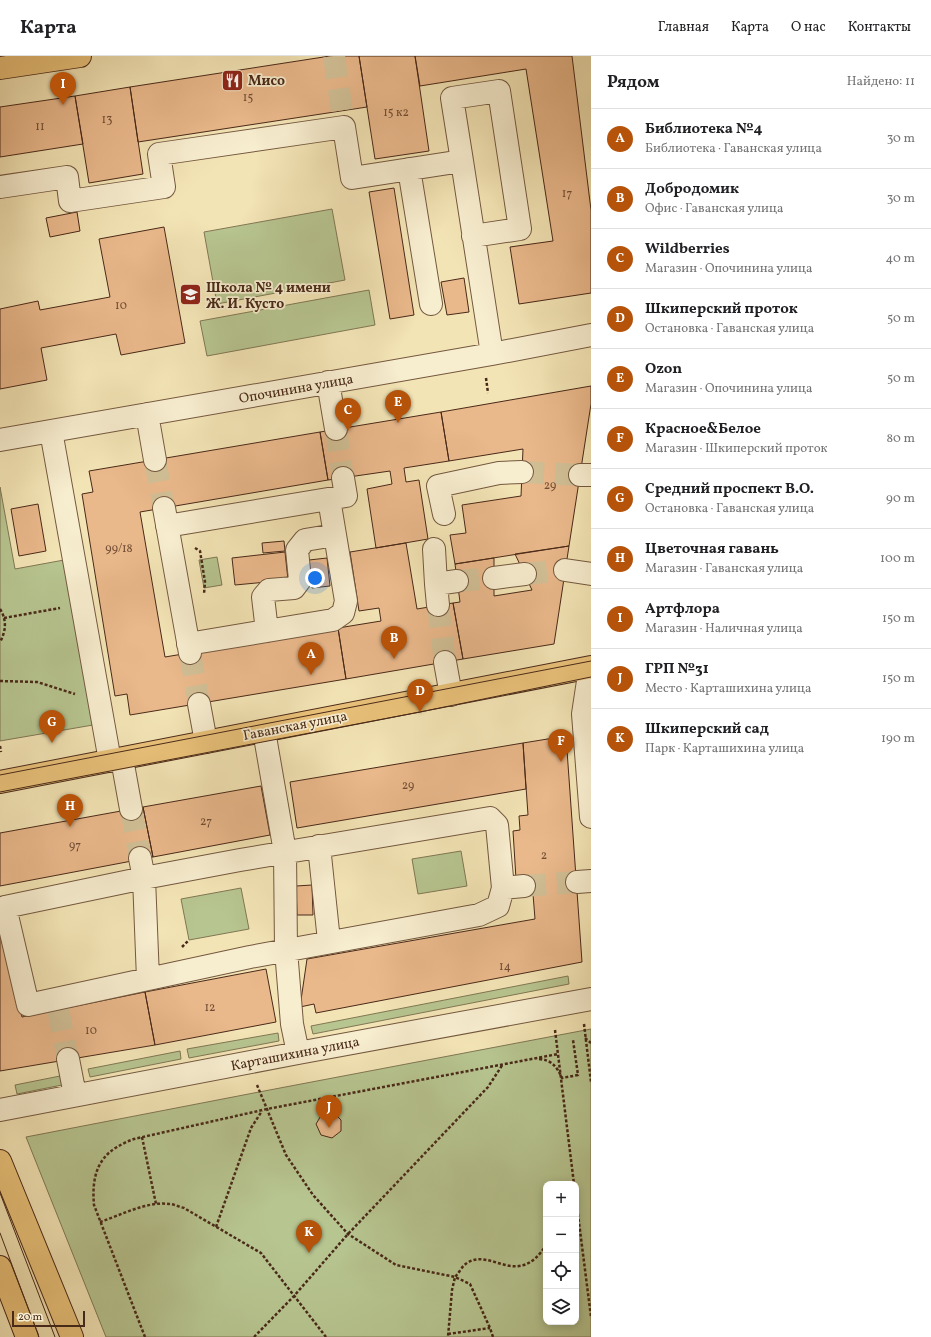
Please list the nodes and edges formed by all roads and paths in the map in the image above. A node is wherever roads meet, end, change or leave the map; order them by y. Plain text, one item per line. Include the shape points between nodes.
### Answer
1 (80, 56) edge
2 (0, 68) edge
3 (462, 161) junction
4 (410, 169) junction
5 (0, 187) edge
6 (474, 236) junction
7 (431, 304) dead end
8 (591, 335) edge
9 (492, 354) junction
10 (328, 382) junction
11 (147, 414) junction
12 (336, 430) tunnel mouth
13 (51, 431) junction
14 (0, 440) edge
15 (155, 460) tunnel mouth
16 (522, 472) tunnel mouth
17 (343, 478) tunnel mouth
18 (329, 499) junction
19 (444, 514) dead end
20 (335, 535) junction
21 (434, 549) dead end
22 (565, 570) tunnel mouth
23 (525, 574) tunnel mouth
24 (591, 574) edge
25 (494, 578) tunnel mouth
26 (457, 581) tunnel mouth
27 (436, 584) junction
28 (82, 604) junction
29 (438, 605) tunnel mouth
30 (0, 609) edge
31 (4, 618) junction
32 (267, 631) junction
33 (0, 642) edge
34 (445, 662) tunnel mouth
35 (591, 664) edge
36 (0, 681) edge
37 (451, 695) junction
38 (100, 702) junction
39 (199, 704) tunnel mouth
40 (264, 731) junction
41 (206, 742) junction
42 (0, 746) edge
43 (1, 752) dead end
44 (116, 760) junction
45 (0, 782) edge
46 (131, 809) tunnel mouth
47 (591, 817) edge
48 (319, 846) junction
49 (285, 852) junction
50 (142, 868) junction
51 (329, 942) junction
52 (286, 950) junction
53 (148, 979) junction
54 (591, 999) edge
55 (584, 1023) dead end
56 (555, 1029) dead end
57 (585, 1038) junction
58 (573, 1040) dead end
59 (591, 1043) edge
60 (298, 1053) junction
61 (558, 1054) junction
62 (535, 1058) junction
63 (68, 1059) tunnel mouth
64 (503, 1064) junction
65 (562, 1078) junction
66 (591, 1082) edge
67 (257, 1085) dead end
68 (75, 1095) junction
69 (266, 1109) junction
70 (0, 1110) edge
71 (263, 1110) junction
72 (142, 1137) junction
73 (0, 1161) edge
74 (574, 1181) edge
75 (156, 1204) junction
76 (100, 1222) junction
77 (216, 1227) junction
78 (579, 1233) edge
79 (348, 1234) junction
80 (543, 1250) edge
81 (0, 1267) edge
82 (455, 1277) junction
83 (294, 1296) junction
84 (591, 1317) edge
85 (490, 1328) junction
86 (448, 1336) edge
87 (27, 1337) edge
88 (72, 1337) edge
89 (145, 1337) edge
90 (254, 1337) edge
91 (326, 1337) edge
92 (493, 1337) edge

1 - 2 main road
3 - 4 street
3 - 6 street
3 - 6 street via 452,98 500,91 520,229
4 - 5 street via 352,178 343,119 159,154 164,188 70,201 67,177
4 - 7 street
6 - 9 street
8 - 9 street, Опочинина улица
9 - 10 street, Опочинина улица
10 - 11 street, Опочинина улица
10 - 12 street
11 - 13 street, Опочинина улица
11 - 15 street
13 - 14 street, Опочинина улица
13 - 28 street
16 - 19 street via 499,473 438,486
17 - 18 street via 346,496
18 - 20 street
18 - 32 street via 166,517 189,649
20 - 32 street via 305,540 297,550 300,580 294,588 269,590 263,597
20 - 32 street via 346,601 343,613 333,620
21 - 27 street
22 - 24 street
23 - 25 street
26 - 27 street
27 - 29 street
28 - 31 path
28 - 38 street
30 - 31 path
31 - 33 path via 4,634
34 - 37 street
35 - 37 main road, Гаванская улица
35 - 47 street via 583,714
36 - 38 path via 37,682
37 - 40 main road, Гаванская улица
38 - 44 street
39 - 41 street
40 - 41 main road, Гаванская улица
40 - 49 street
41 - 44 main road, Гаванская улица
42 - 43 path
44 - 45 main road, Гаванская улица
44 - 46 street
48 - 49 street
48 - 51 street
48 - 51 street via 490,818 497,825 513,887 498,906 479,915
49 - 50 street
49 - 52 street
50 - 53 street
50 - 53 street via 5,907 28,1005 57,1004
51 - 52 street
52 - 53 street
52 - 60 street via 292,1024
54 - 60 street, Карташихина улица
55 - 57 path
56 - 61 path
57 - 59 path
57 - 66 path
58 - 65 path via 578,1075
60 - 68 street, Карташихина улица
61 - 62 path
61 - 65 path
62 - 64 path
62 - 65 path via 552,1063
63 - 68 street
64 - 69 path
64 - 79 path via 488,1087
65 - 74 path
67 - 69 path
68 - 70 street, Карташихина улица
69 - 71 path
69 - 79 path via 286,1155 313,1195
71 - 72 path
71 - 77 path via 251,1128
72 - 75 path
72 - 76 path via 116,1147 103,1158 95,1174 94,1205
73 - 88 main road
75 - 76 path
75 - 77 path via 184,1208
76 - 89 path
77 - 83 path via 261,1253
78 - 84 path
79 - 82 path via 396,1265
79 - 83 path
80 - 82 path via 534,1260 514,1267 476,1259 466,1263
81 - 87 main road
82 - 85 path via 470,1284
82 - 86 path
83 - 90 path
83 - 91 path
85 - 86 path
85 - 92 path

